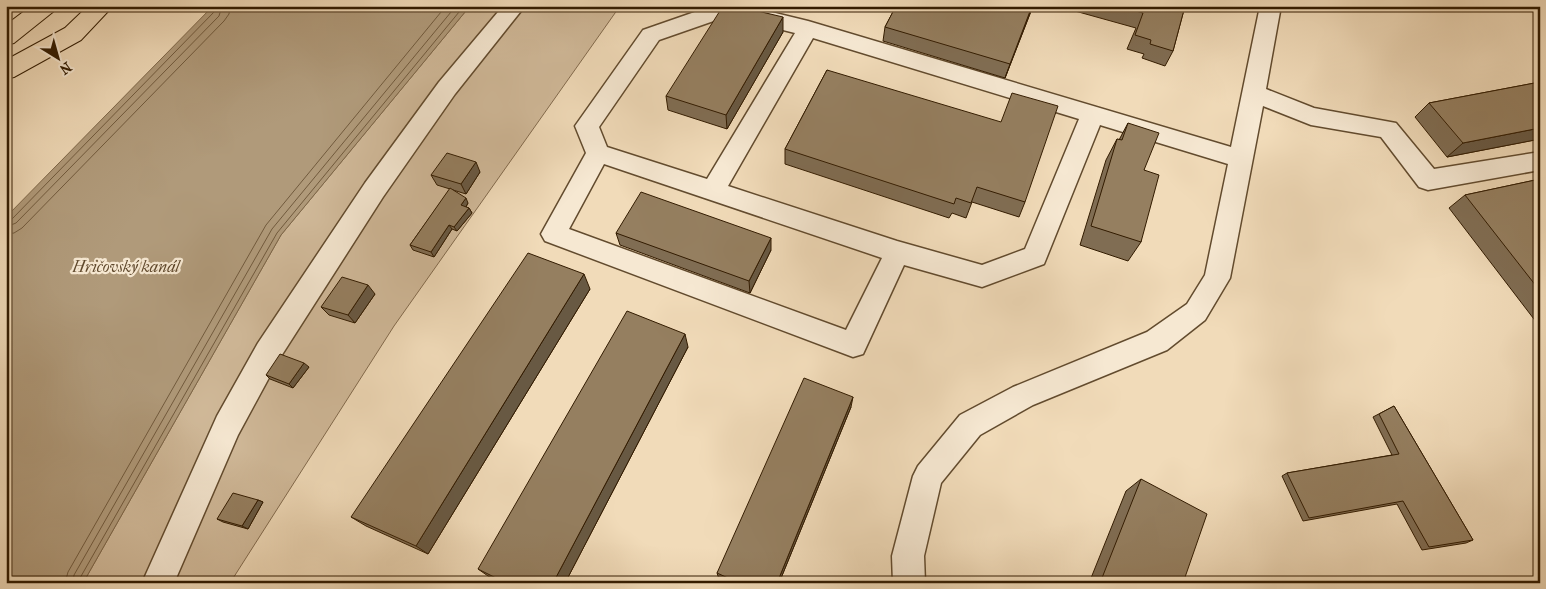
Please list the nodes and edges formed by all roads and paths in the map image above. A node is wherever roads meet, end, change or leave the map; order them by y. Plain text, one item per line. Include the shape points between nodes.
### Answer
1 (46, 6) edge
2 (102, 6) edge
3 (515, 6) edge
4 (1271, 6) edge
5 (808, 29) junction
6 (6, 37) edge
7 (6, 71) edge
8 (1254, 93) junction
9 (1093, 114) junction
10 (598, 153) junction
11 (1241, 159) junction
12 (1540, 161) edge
13 (712, 191) junction
14 (897, 252) junction
15 (158, 583) edge
16 (909, 583) edge

1 - 6 highway
2 - 7 highway via 73,34
3 - 15 lane via 447,88 374,190 268,352 227,426
4 - 8 lane
5 - 9 lane
5 - 10 lane via 727,9 651,35 587,126
5 - 13 lane
8 - 11 lane
8 - 12 lane via 1311,116 1388,129 1428,180
9 - 11 lane
9 - 14 lane via 1035,256 982,276
10 - 13 lane
10 - 14 lane via 554,234 853,346
11 - 16 lane via 1218,278 1196,312 1157,341 1023,396 970,425 928,476 908,556
13 - 14 lane

